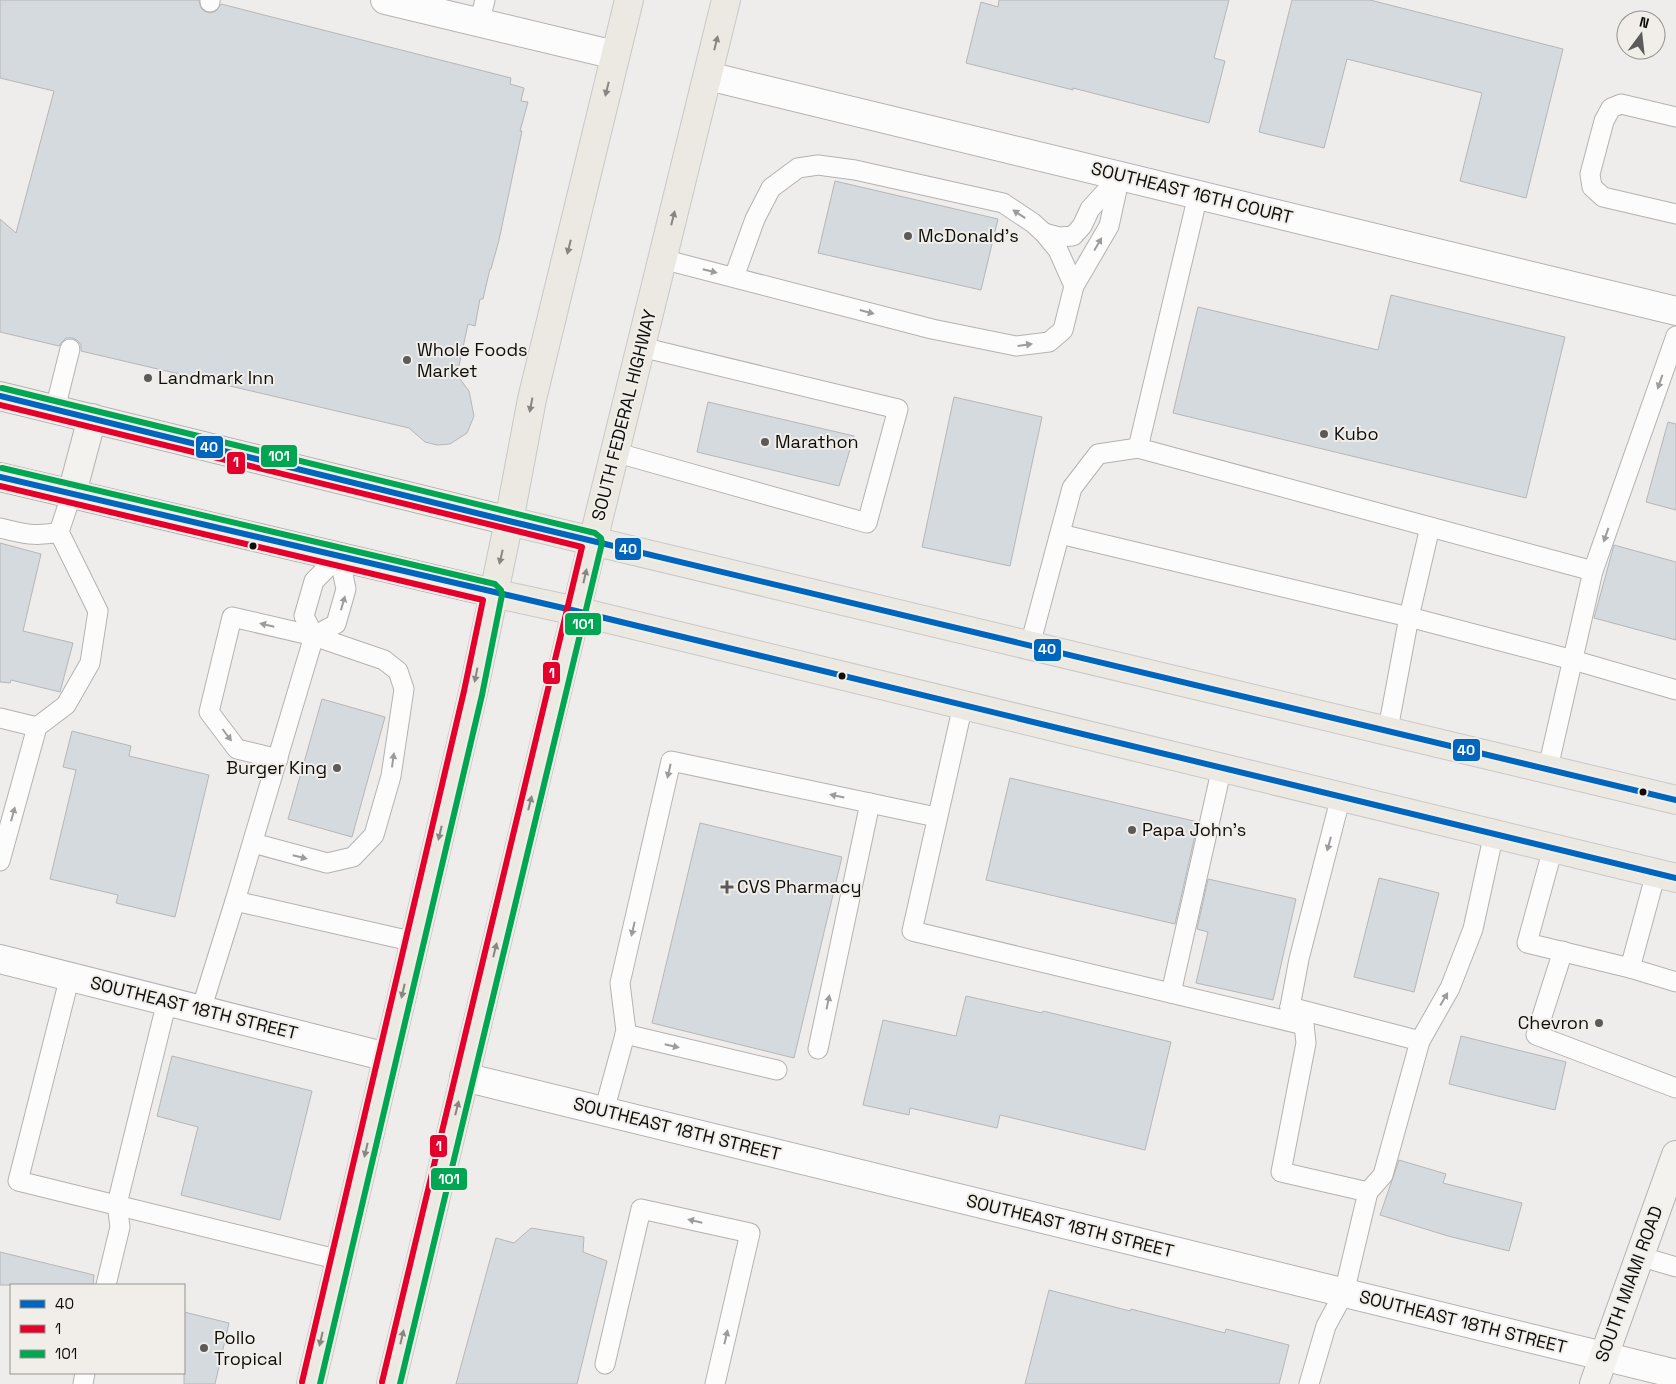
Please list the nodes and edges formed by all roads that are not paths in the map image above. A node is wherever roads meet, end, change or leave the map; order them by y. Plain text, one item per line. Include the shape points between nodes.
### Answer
1 (385, 0) edge
2 (629, 0) edge
3 (726, 0) edge
4 (482, 11) edge
5 (615, 55) junction
6 (708, 76) junction
7 (1676, 117) edge
8 (1120, 176) junction
9 (1198, 195) junction
10 (1676, 214) edge
11 (1044, 233) junction
12 (662, 259) junction
13 (734, 277) junction
14 (1074, 286) junction
15 (1676, 311) edge
16 (1676, 336) edge
17 (640, 347) junction
18 (70, 349) dead end
19 (0, 396) edge
20 (55, 409) junction
21 (92, 418) junction
22 (1138, 448) junction
23 (614, 452) junction
24 (0, 477) edge
25 (72, 493) junction
26 (509, 521) junction
27 (1430, 527) junction
28 (0, 528) edge
29 (59, 532) junction
30 (1060, 534) junction
31 (593, 541) junction
32 (339, 556) junction
33 (1593, 571) junction
34 (493, 593) junction
35 (576, 611) junction
36 (1409, 617) junction
37 (314, 636) junction
38 (1030, 645) junction
39 (1573, 660) junction
40 (1676, 690) edge
41 (962, 705) junction
42 (0, 718) edge
43 (37, 727) junction
44 (1388, 730) junction
45 (278, 759) junction
46 (1222, 767) junction
47 (1548, 768) junction
48 (1341, 796) junction
49 (1676, 800) edge
50 (870, 803) junction
51 (936, 818) junction
52 (1494, 833) junction
53 (253, 843) junction
54 (1553, 848) junction
55 (0, 861) edge
56 (1666, 875) edge
57 (235, 901) junction
58 (414, 942) junction
59 (1563, 951) junction
60 (0, 959) edge
61 (1630, 968) junction
62 (70, 976) junction
63 (1676, 982) edge
64 (1171, 993) junction
65 (167, 1001) junction
66 (1290, 1007) junction
67 (201, 1010) junction
68 (1304, 1026) junction
69 (625, 1033) junction
70 (1420, 1041) junction
71 (818, 1049) dead end
72 (387, 1057) junction
73 (777, 1070) dead end
74 (464, 1077) junction
75 (1676, 1088) edge
76 (604, 1111) junction
77 (1676, 1155) edge
78 (1368, 1192) junction
79 (117, 1204) junction
80 (1639, 1256) junction
81 (340, 1260) junction
82 (1676, 1267) edge
83 (106, 1284) edge
84 (1344, 1293) junction
85 (1603, 1356) junction
86 (605, 1364) dead end
87 (1676, 1374) edge
88 (311, 1384) edge
89 (391, 1384) edge
90 (715, 1384) edge
91 (1309, 1384) edge
92 (1594, 1384) edge

1 - 4 street
2 - 5 main road
6 -> 3 main road, SOUTH FEDERAL HIGHWAY
4 - 5 street
5 -> 26 main road via 532,399
6 - 8 street, SOUTHEAST 16TH COURT
12 -> 6 main road, SOUTH FEDERAL HIGHWAY
7 - 10 lane via 1621,104 1611,108 1604,121 1590,174 1592,187 1603,197
8 - 9 street, SOUTHEAST 16TH COURT
8 - 11 lane via 1090,209 1073,236
14 -> 8 lane via 1109,226
9 - 15 street, SOUTHEAST 16TH COURT
9 - 22 lane
11 -> 13 lane via 1003,203 855,170 818,165 798,168 770,188
11 - 14 lane via 1058,250
12 -> 13 lane
12 - 17 main road, SOUTH FEDERAL HIGHWAY
13 -> 14 lane via 932,329 1016,346 1049,342 1063,330
16 -> 33 lane
17 - 23 main road, SOUTH FEDERAL HIGHWAY
17 - 23 lane via 898,409 867,522
18 - 20 lane
19 - 20 main road
20 - 21 main road
21 - 25 main road
21 - 26 main road
22 - 27 lane
22 - 30 lane via 1098,454 1072,488
23 - 31 main road, SOUTH FEDERAL HIGHWAY
24 - 25 main road
25 - 29 lane
25 - 32 main road
26 - 31 main road
26 -> 34 main road
27 - 33 lane
27 - 36 lane
28 - 29 lane via 42,536
29 - 43 lane via 98,611 90,663 66,704
30 - 36 lane
30 - 38 lane
35 -> 31 main road, SOUTH FEDERAL HIGHWAY
31 - 38 main road
32 - 34 main road
32 - 37 lane via 314,581 304,616
37 -> 32 lane via 336,624 346,589
33 - 39 lane
34 - 35 main road
34 -> 58 main road via 473,693
35 - 41 main road
74 -> 35 main road, SOUTH FEDERAL HIGHWAY
36 - 39 lane
36 - 44 lane
37 - 45 lane
37 -> 45 lane via 232,617 209,712 237,749
53 -> 37 lane via 327,863 353,857 374,836 391,776 404,689 398,671 384,660
38 - 44 main road
39 - 40 lane
39 - 47 lane
41 - 46 main road
41 - 51 lane
42 - 43 lane
55 -> 43 lane
44 - 47 main road
45 - 53 lane
46 - 48 main road
46 - 64 lane
47 - 49 main road
48 - 52 main road
48 -> 66 lane via 1299,958
50 - 51 lane
50 -> 69 lane via 671,761 620,983
71 -> 50 lane
51 - 64 lane via 912,931
52 - 54 main road
70 -> 52 lane via 1450,988 1473,929
53 - 57 lane
54 - 56 main road
54 - 59 lane via 1527,943
56 - 61 lane
57 - 58 lane
57 - 67 lane
58 -> 72 main road
59 - 61 lane
59 - 75 lane via 1536,1035
60 - 62 street, SOUTHEAST 18TH STREET
61 - 63 lane
62 - 65 street, SOUTHEAST 18TH STREET
62 - 79 lane via 18,1181
64 - 68 lane
65 - 67 street, SOUTHEAST 18TH STREET
65 - 79 lane
66 - 68 lane
66 - 70 lane
67 - 72 street, SOUTHEAST 18TH STREET
68 - 78 lane via 1306,1043 1281,1172
69 -> 73 lane
69 - 76 lane
70 - 78 lane via 1383,1175
72 -> 81 main road
74 - 76 street, SOUTHEAST 18TH STREET
89 -> 74 main road, SOUTH FEDERAL HIGHWAY
76 - 84 street, SOUTHEAST 18TH STREET
77 - 80 main road, SOUTH MIAMI ROAD
78 - 84 lane
79 - 81 lane
79 - 83 lane via 120,1227
80 - 82 lane
80 - 85 main road, SOUTH MIAMI ROAD
81 -> 88 main road
84 - 85 street, SOUTHEAST 18TH STREET
84 - 91 lane via 1326,1326
85 - 87 street, SOUTHEAST 18TH STREET
85 - 92 main road, SOUTH MIAMI ROAD
90 -> 86 lane via 750,1233 641,1209

